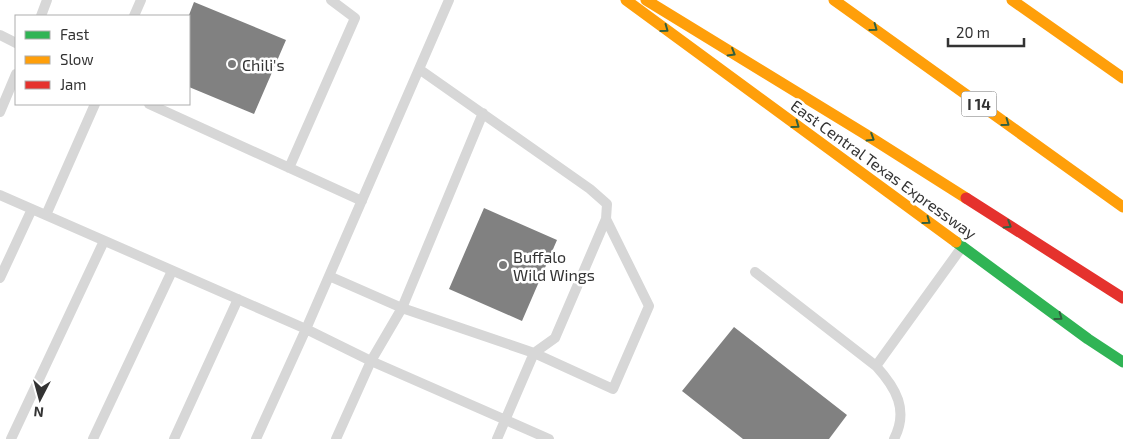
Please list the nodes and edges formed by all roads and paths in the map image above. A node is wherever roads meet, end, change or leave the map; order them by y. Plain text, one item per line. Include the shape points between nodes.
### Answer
1 (48, 0) edge
2 (141, 0) edge
3 (331, 0) edge
4 (449, 0) edge
5 (626, 0) edge
6 (646, 0) edge
7 (834, 0) edge
8 (1012, 0) edge
9 (41, 15) edge
10 (134, 15) edge
11 (0, 36) edge
12 (15, 43) edge
13 (419, 69) junction
14 (15, 76) edge
15 (1123, 78) edge
16 (95, 105) edge
17 (151, 105) edge
18 (0, 112) edge
19 (483, 113) junction
20 (289, 168) junction
21 (0, 195) edge
22 (362, 201) junction
23 (1123, 207) edge
24 (32, 209) junction
25 (46, 215) junction
26 (606, 219) junction
27 (104, 241) junction
28 (962, 246) junction
29 (172, 270) junction
30 (755, 272) dead end
31 (329, 276) junction
32 (0, 278) edge
33 (1123, 298) edge
34 (238, 300) junction
35 (402, 308) junction
36 (306, 329) junction
37 (534, 352) junction
38 (371, 361) junction
39 (1123, 362) edge
40 (876, 366) junction
41 (505, 420) junction
42 (11, 439) edge
43 (93, 439) edge
44 (174, 439) edge
45 (256, 439) edge
46 (336, 439) edge
47 (497, 439) edge
48 (549, 439) edge
49 (894, 439) edge

1 - 9 lane
2 - 10 lane
3 - 20 lane via 355,18
4 - 13 lane
5 -> 28 main road, East Central Texas Expressway
6 -> 33 main road via 866,134
7 -> 23 main road, I 14
8 - 15 main road
11 - 12 lane
13 - 19 lane
13 - 22 lane
14 - 18 lane
16 - 25 lane
17 - 20 lane
19 - 26 lane via 607,204
19 - 35 lane
20 - 22 lane
21 - 24 lane
22 - 31 lane
24 - 25 lane
24 - 32 lane
25 - 27 lane
26 - 37 lane via 555,338
26 - 37 lane via 649,306 613,389
27 - 29 lane
27 - 42 lane
28 -> 39 main road, East Central Texas Expressway
28 - 40 lane
29 - 34 lane
29 - 43 lane
30 - 40 lane
31 - 35 lane
31 - 36 lane
34 - 36 lane
34 - 44 lane
35 - 37 lane
35 - 38 lane
36 - 38 lane
36 - 45 lane
37 - 41 lane
38 - 41 lane
38 - 46 lane
40 - 49 lane via 892,383 901,408
41 - 47 lane
41 - 48 lane

